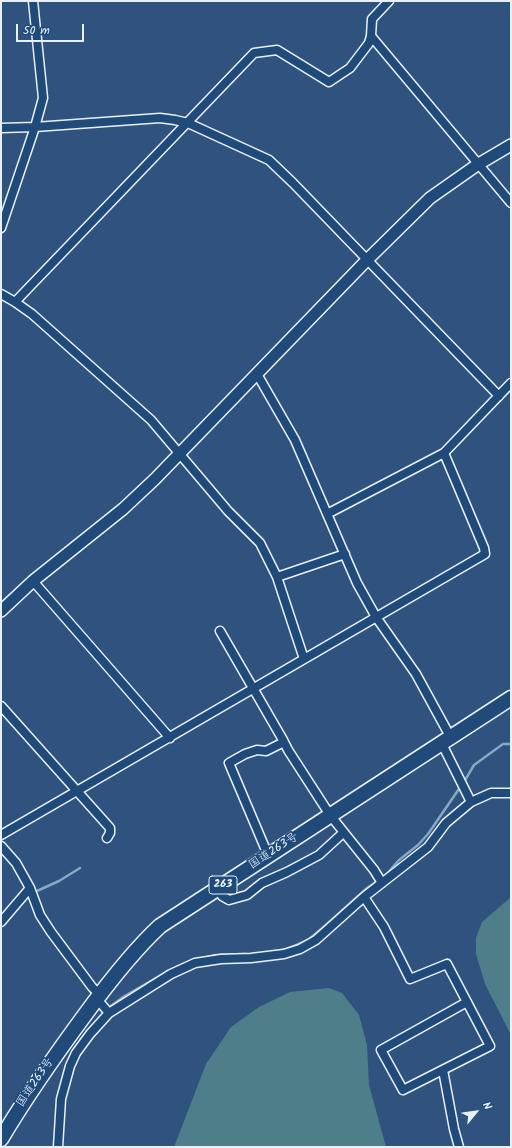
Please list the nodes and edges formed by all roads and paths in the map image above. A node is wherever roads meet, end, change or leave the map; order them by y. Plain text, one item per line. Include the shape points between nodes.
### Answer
1 (33, 1) edge
2 (389, 1) edge
3 (371, 36) junction
4 (188, 123) junction
5 (36, 127) junction
6 (1, 128) edge
7 (511, 145) edge
8 (478, 165) junction
9 (511, 203) edge
10 (1, 228) edge
11 (367, 260) junction
12 (1, 294) edge
13 (15, 302) junction
14 (257, 374) junction
15 (511, 383) edge
16 (499, 396) junction
17 (444, 453) junction
18 (180, 454) junction
19 (327, 514) junction
20 (345, 554) junction
21 (277, 577) junction
22 (33, 581) junction
23 (1, 611) edge
24 (376, 617) junction
25 (220, 631) dead end
26 (304, 659) junction
27 (253, 689) junction
28 (511, 698) edge
29 (1, 706) edge
30 (170, 738) junction
31 (446, 741) junction
32 (284, 742) junction
33 (77, 791) junction
34 (511, 793) edge
35 (471, 802) junction
36 (330, 815) junction
37 (343, 833) junction
38 (1, 835) edge
39 (106, 838) dead end
40 (1, 846) edge
41 (268, 855) junction
42 (382, 883) junction
43 (30, 888) junction
44 (218, 888) junction
45 (364, 897) junction
46 (1, 922) edge
47 (100, 1000) junction
48 (467, 1002) junction
49 (109, 1013) junction
50 (444, 1070) junction
51 (1, 1140) edge
52 (58, 1147) edge
53 (459, 1147) edge

1 - 5 street via 43,98
2 - 3 street via 372,19
3 - 4 street via 369,43 350,68 329,82 277,50 254,53
3 - 8 street
4 - 5 street via 160,118
4 - 11 street via 269,160
4 - 13 street
5 - 6 street
5 - 10 street
7 - 8 street
8 - 9 street
8 - 11 street via 430,198
11 - 14 street
11 - 16 street
12 - 13 street
13 - 18 street via 32,314 150,420
14 - 18 street
14 - 19 street via 295,440
15 - 16 street
16 - 17 street
17 - 19 street
17 - 24 street via 485,554
18 - 21 street via 228,511 260,543
18 - 22 street via 123,509
19 - 20 street
20 - 21 street
20 - 24 street via 357,583
21 - 26 street
22 - 23 street
22 - 30 street
24 - 26 street
24 - 31 street via 416,674
25 - 27 street
26 - 27 street
27 - 30 street
27 - 32 street
28 - 31 highway, 国道263号 / 263
29 - 33 street
30 - 33 street
31 - 35 street via 460,781
31 - 36 highway, 国道263号 / 263
32 - 36 street
32 - 41 street via 266,751 257,750 245,754 229,763
33 - 38 street
33 - 39 street via 110,828 110,834
34 - 35 street via 491,793
35 - 42 street via 446,824 428,847
36 - 37 street
36 - 41 highway, 国道263号 / 263
37 - 42 street
37 - 44 street via 319,855 262,883 247,895 229,900 222,896
40 - 43 street via 16,863
41 - 44 highway, 国道263号 / 263
42 - 45 street
43 - 46 street
43 - 47 street via 40,915
44 - 47 highway, 国道263号 / 263 via 160,926 143,941
45 - 48 street via 384,927 410,979 447,964
45 - 49 street via 316,940 300,949 284,954 195,963 171,974
47 - 49 street
47 - 51 highway, 国道263号 / 263 via 51,1060
48 - 50 street via 490,1046
48 - 50 street via 381,1050 403,1090
49 - 52 street via 76,1053 70,1066 61,1099
50 - 53 street

